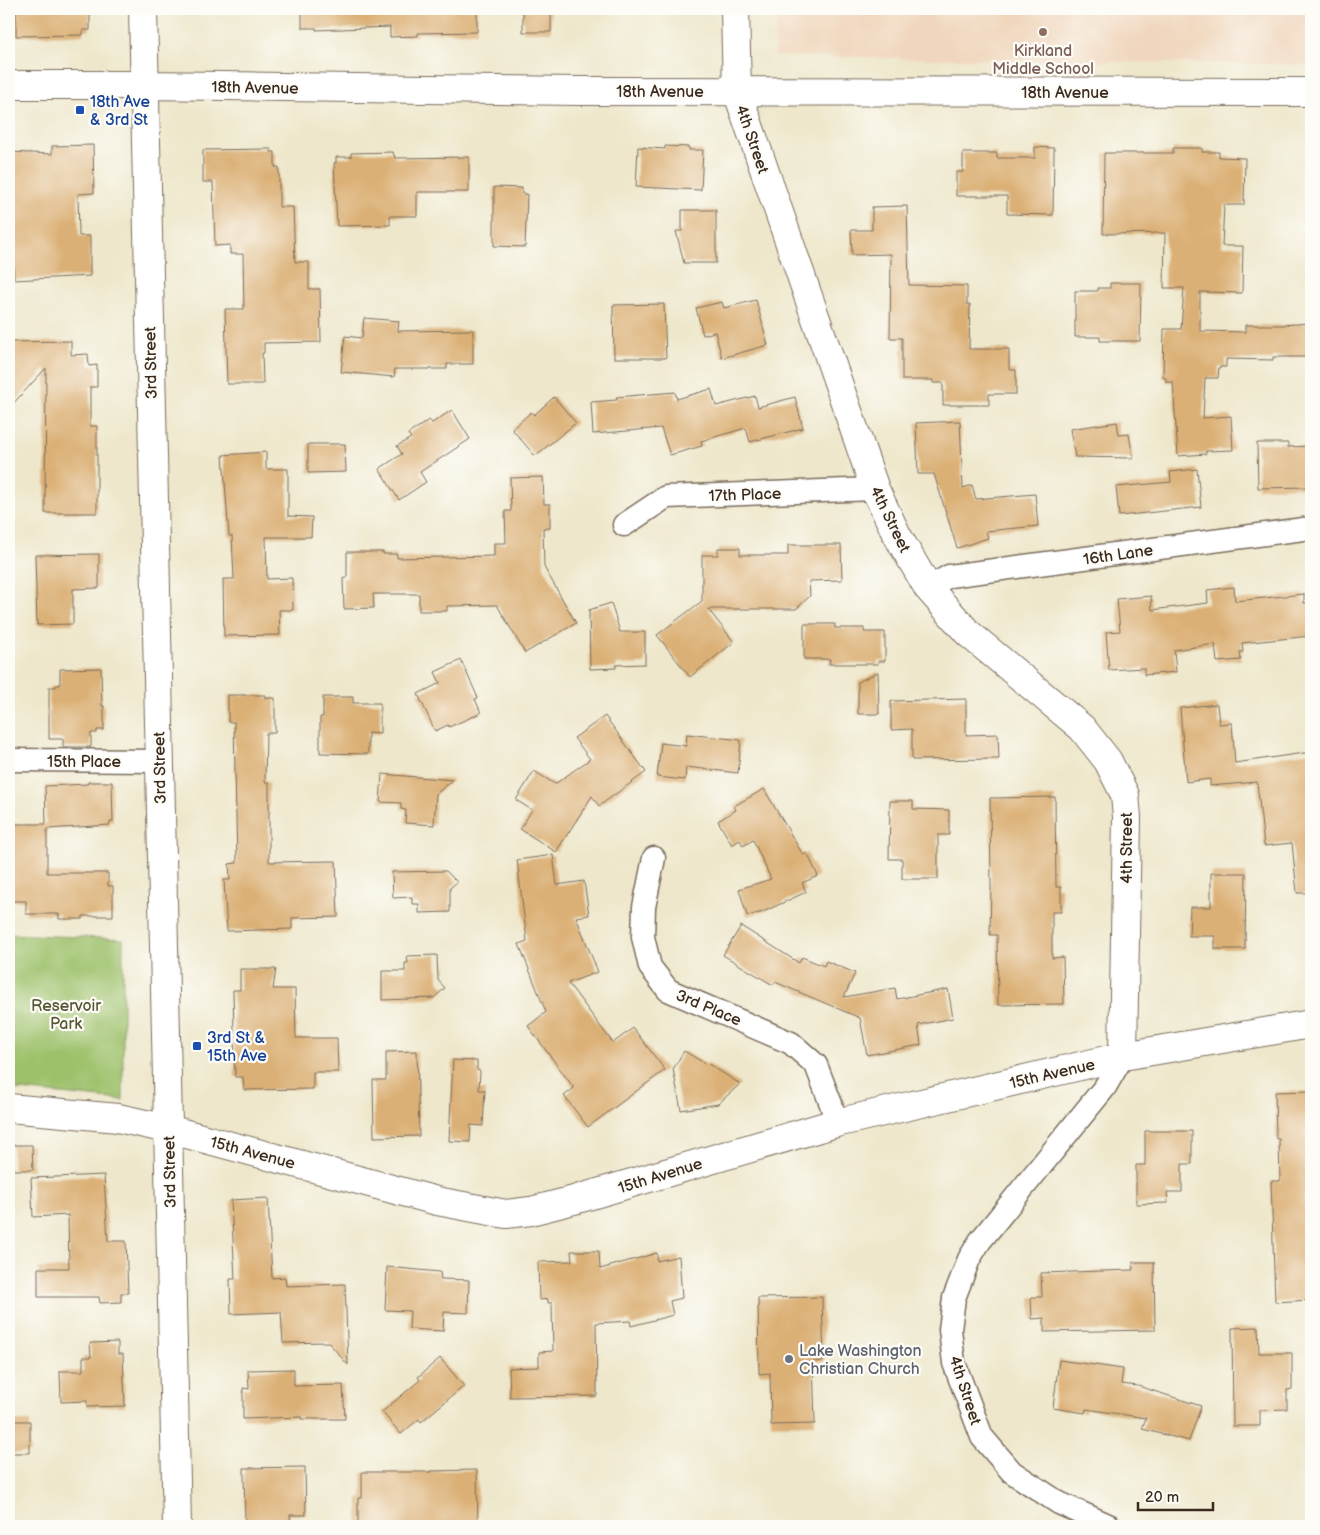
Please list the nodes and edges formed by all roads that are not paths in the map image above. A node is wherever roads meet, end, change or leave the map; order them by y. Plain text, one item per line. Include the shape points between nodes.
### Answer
1 (143, 9) edge
2 (735, 9) edge
3 (9, 85) edge
4 (145, 85) junction
5 (737, 91) junction
6 (1311, 92) edge
7 (875, 489) junction
8 (624, 525) dead end
9 (1311, 528) edge
10 (928, 588) junction
11 (9, 760) edge
12 (159, 761) junction
13 (654, 858) dead end
14 (1311, 1024) edge
15 (1122, 1056) junction
16 (9, 1108) edge
17 (836, 1123) junction
18 (168, 1130) junction
19 (177, 1526) edge
20 (1110, 1526) edge

1 - 4 street, 3rd Street
2 - 5 street, 4th Street
3 - 4 street, 18th Avenue
4 - 5 street, 18th Avenue
4 - 12 street, 3rd Street
5 - 6 street, 18th Avenue
5 - 7 street, 4th Street
7 - 8 street, 17th Place via 666,498
7 - 10 street, 4th Street via 897,536
9 - 10 street, 16th Lane via 949,576
10 - 15 street, 4th Street via 968,633 1082,728 1108,762 1124,795 1127,817
11 - 12 street, 15th Place
12 - 18 street, 3rd Street
13 - 17 street, 3rd Place via 644,907 643,937 650,967 668,990 791,1043 816,1065
14 - 15 street, 15th Avenue
15 - 17 street, 15th Avenue
15 - 20 street, 4th Street via 1104,1087 968,1258 954,1298 950,1330 954,1363 982,1436 1012,1472 1059,1502
16 - 18 street, 15th Avenue via 118,1118
17 - 18 street, 15th Avenue via 574,1200 506,1214 437,1201
18 - 19 street, 3rd Street

